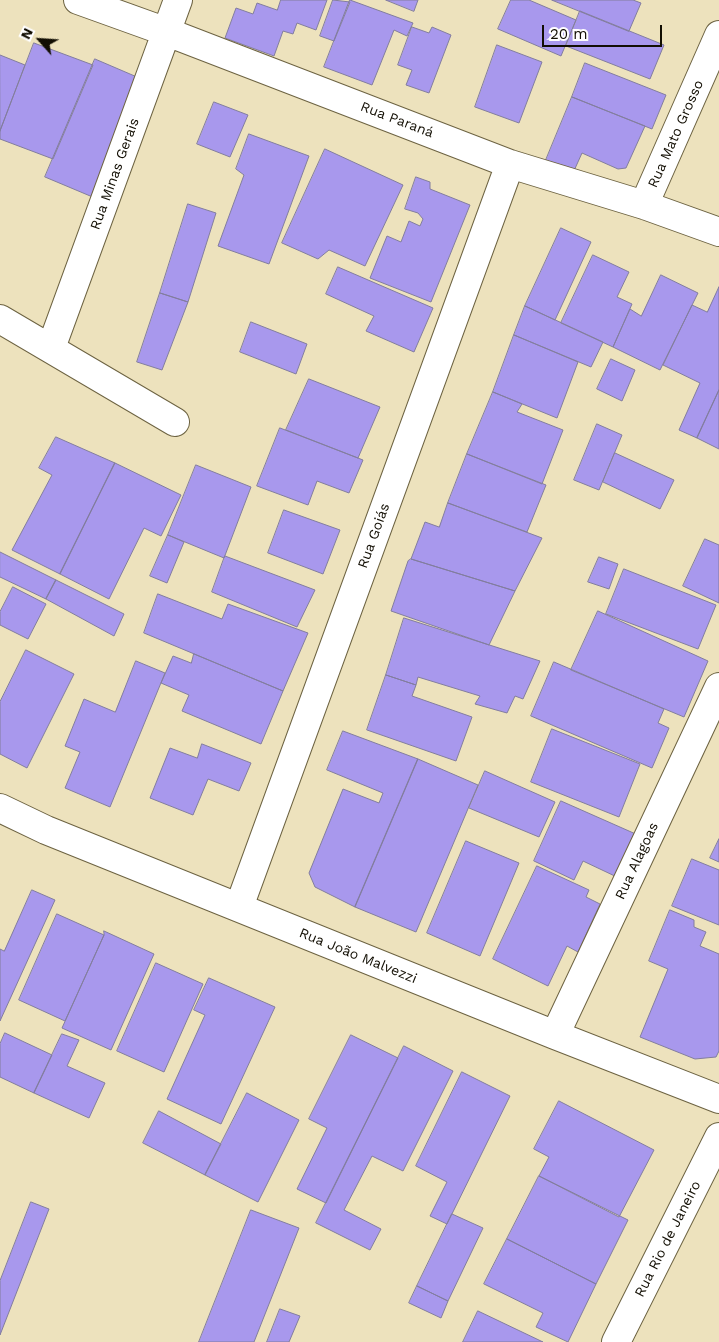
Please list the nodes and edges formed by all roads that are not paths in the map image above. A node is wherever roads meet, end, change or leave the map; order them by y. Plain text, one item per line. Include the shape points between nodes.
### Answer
1 (78, 0) edge
2 (178, 0) edge
3 (167, 32) junction
4 (719, 35) edge
5 (510, 164) junction
6 (644, 205) junction
7 (719, 232) edge
8 (0, 319) edge
9 (51, 348) junction
10 (175, 422) dead end
11 (719, 687) edge
12 (0, 808) edge
13 (239, 908) junction
14 (554, 1035) junction
15 (719, 1099) edge
16 (719, 1137) edge
17 (616, 1342) edge

1 - 3 street, Rua Paraná
2 - 3 street, Rua Minas Gerais
3 - 5 street, Rua Paraná
3 - 9 street, Rua Minas Gerais
4 - 6 street, Rua Mato Grosso
5 - 6 street, Rua Paraná
5 - 13 street, Rua Goiás
6 - 7 street, Rua Paraná
8 - 9 street
9 - 10 street
11 - 14 street, Rua Alagoas
12 - 13 street, Rua João Malvezzi via 46,830
13 - 14 street, Rua João Malvezzi
14 - 15 street, Rua João Malvezzi
16 - 17 street, Rua Rio de Janeiro

